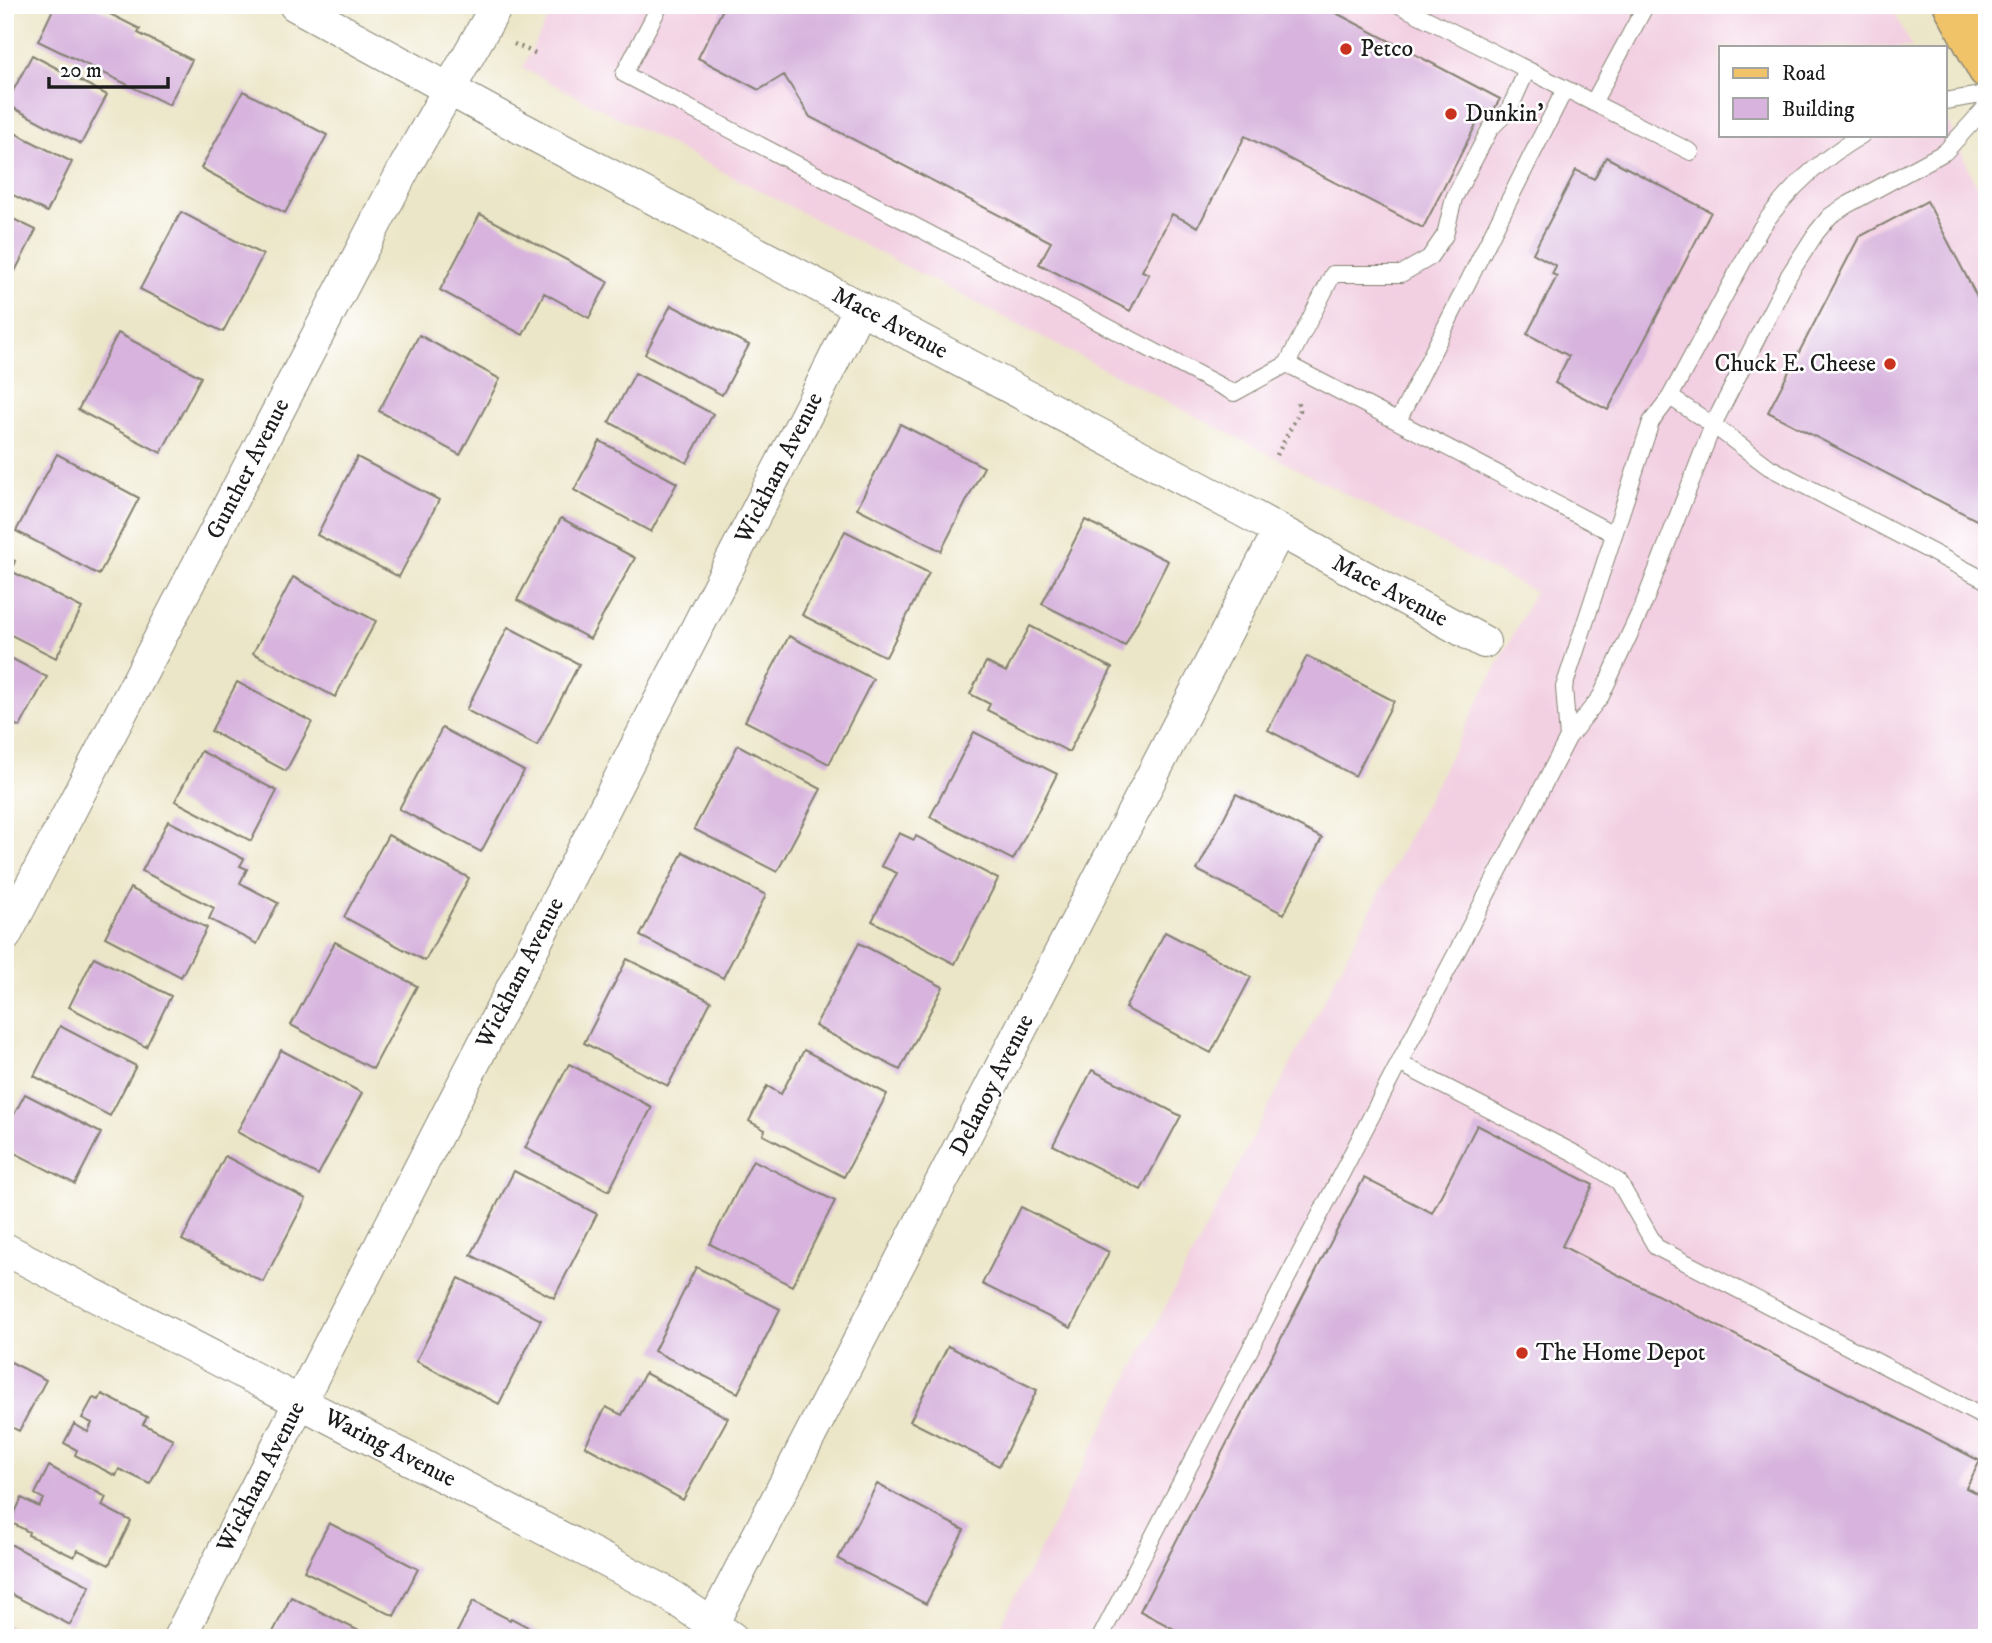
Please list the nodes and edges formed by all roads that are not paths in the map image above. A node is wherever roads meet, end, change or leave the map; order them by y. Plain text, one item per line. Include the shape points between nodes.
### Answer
1 (295, 5) edge
2 (497, 5) edge
3 (660, 5) edge
4 (1399, 5) edge
5 (1646, 5) edge
6 (1953, 5) edge
7 (1987, 69) edge
8 (1527, 70) junction
9 (449, 89) junction
10 (1565, 89) junction
11 (1987, 94) edge
12 (1946, 101) edge
13 (1593, 103) junction
14 (1987, 106) edge
15 (1861, 136) edge
16 (1691, 152) dead end
17 (860, 307) junction
18 (1287, 363) junction
19 (1670, 397) junction
20 (1398, 422) junction
21 (1713, 425) junction
22 (1279, 531) junction
23 (1614, 534) junction
24 (1987, 581) edge
25 (1484, 642) dead end
26 (1568, 738) junction
27 (5, 936) edge
28 (1399, 1063) junction
29 (5, 1249) edge
30 (300, 1402) junction
31 (1987, 1419) edge
32 (716, 1633) edge
33 (178, 1638) edge
34 (1100, 1638) edge

1 - 9 street, Mace Avenue
2 - 9 street, Gunther Avenue
3 - 18 lane via 624,74 1234,393
4 - 8 lane
5 - 13 lane
6 - 7 main road
8 - 10 lane
8 - 18 lane via 1509,110 1490,129 1454,198 1445,235 1429,258 1401,274 1333,274
9 - 17 street, Mace Avenue
9 - 27 street, Gunther Avenue
10 - 13 lane
10 - 20 lane
11 - 12 lane
13 - 16 lane
14 - 21 lane via 1945,152 1830,216 1789,275
15 - 19 lane via 1811,171 1778,203
17 - 22 street, Mace Avenue
17 - 30 street, Wickham Avenue
18 - 20 lane
19 - 21 lane
19 - 23 lane via 1651,422
20 - 23 lane
21 - 24 lane via 1769,467
21 - 26 lane via 1644,603 1601,696
22 - 25 street, Mace Avenue
22 - 32 street, Delanoy Avenue
23 - 26 lane via 1564,687
26 - 28 lane
28 - 31 lane via 1576,1154 1619,1182 1656,1247
28 - 34 lane
29 - 30 street, Waring Avenue
30 - 32 street, Waring Avenue via 662,1590
30 - 33 street, Wickham Avenue

